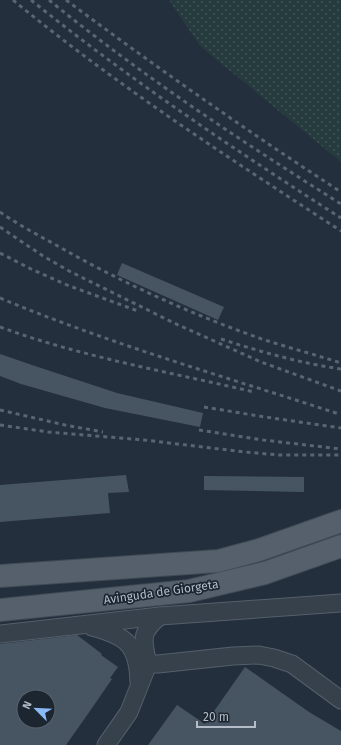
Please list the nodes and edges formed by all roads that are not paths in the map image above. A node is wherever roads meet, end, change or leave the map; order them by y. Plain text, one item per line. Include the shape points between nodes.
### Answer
1 (341, 521) edge
2 (341, 546) edge
3 (0, 576) edge
4 (341, 603) edge
5 (0, 610) edge
6 (160, 616) junction
7 (86, 625) junction
8 (0, 634) edge
9 (148, 664) junction
10 (139, 684) junction
11 (341, 700) edge
12 (106, 745) edge

1 - 3 main road, Avinguda de Giorgeta via 259,550 218,561
2 - 5 main road, Avinguda de Giorgeta via 265,573 189,591
4 - 6 street, Avinguda de Giorgeta
6 - 7 street, Avinguda de Giorgeta
6 - 9 street via 146,630 144,642
7 - 8 street, Avinguda de Giorgeta
7 - 10 street via 120,636 130,646 136,656
9 - 10 street
9 - 11 street via 259,655 292,664
10 - 12 street via 129,712

